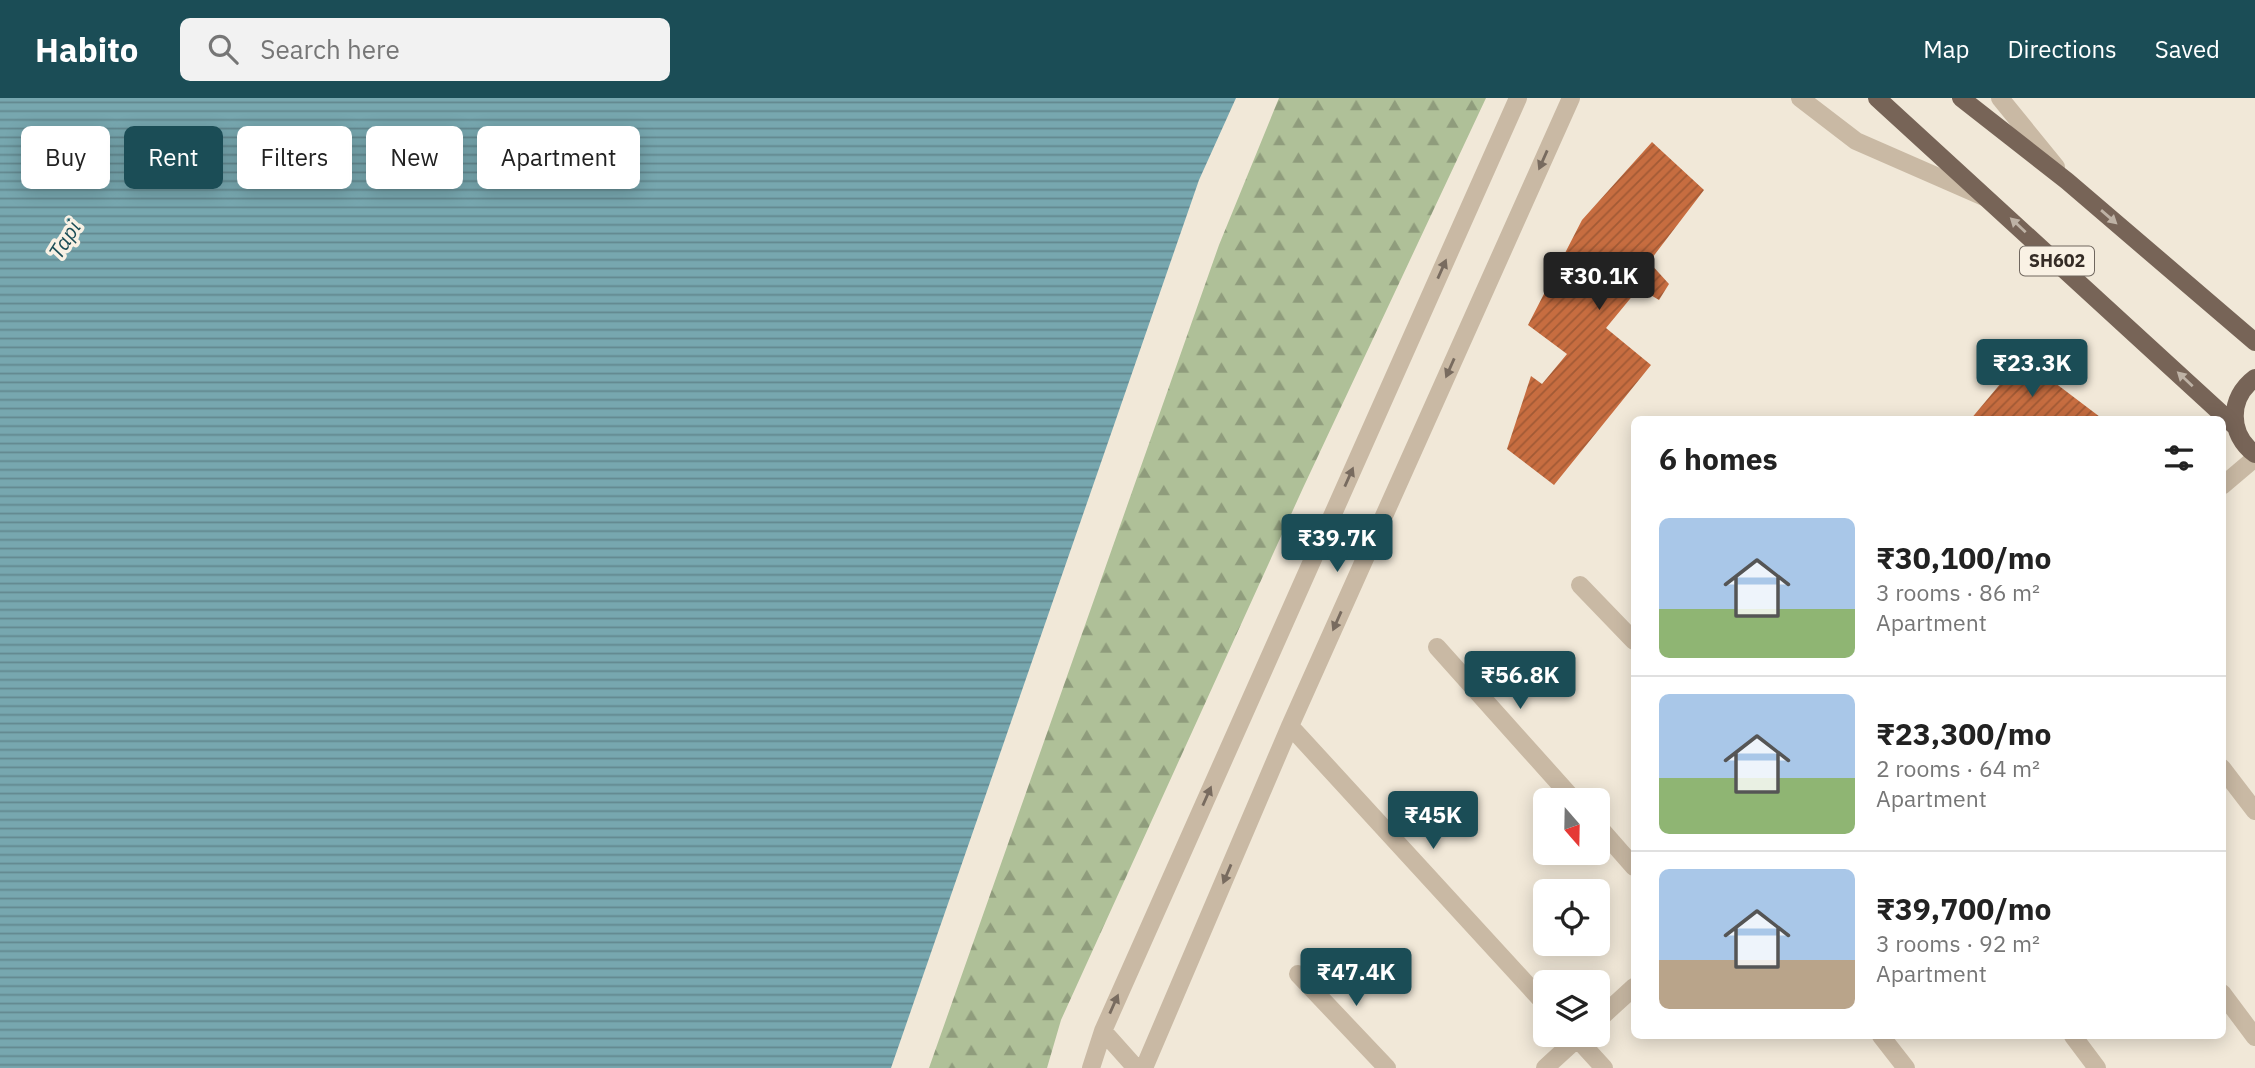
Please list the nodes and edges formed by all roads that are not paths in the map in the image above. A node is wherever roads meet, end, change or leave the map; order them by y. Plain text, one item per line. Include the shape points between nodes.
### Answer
1 (1518, 98) edge
2 (1571, 98) edge
3 (1800, 98) edge
4 (1877, 98) edge
5 (1961, 98) edge
6 (2000, 98) edge
7 (2067, 181) junction
8 (1992, 201) junction
9 (2255, 342) edge
10 (2255, 377) edge
11 (2225, 416) edge
12 (2226, 417) edge
13 (2235, 425) junction
14 (2255, 456) edge
15 (2226, 482) edge
16 (1580, 585) dead end
17 (1631, 638) edge
18 (1437, 648) dead end
19 (1290, 726) junction
20 (2226, 772) edge
21 (1563, 788) edge
22 (2252, 800) edge
23 (1610, 840) edge
24 (1631, 864) edge
25 (1298, 974) dead end
26 (1631, 990) edge
27 (1533, 991) edge
28 (2226, 998) edge
29 (1610, 1009) edge
30 (1103, 1031) junction
31 (2255, 1037) edge
32 (1883, 1039) edge
33 (2075, 1039) edge
34 (1566, 1047) edge
35 (1586, 1047) edge
36 (1091, 1068) edge
37 (1136, 1068) edge
38 (1144, 1068) edge
39 (1387, 1068) edge
40 (1545, 1068) edge
41 (1604, 1068) edge
42 (1906, 1068) edge
43 (2097, 1068) edge

30 -> 1 street
2 -> 19 street
3 - 8 street via 1856,141
4 - 8 main road, SH602
5 - 7 main road
6 - 7 street
7 -> 9 main road
11 -> 8 main road, SH602
10 - 13 main road via 2240,393
13 -> 12 main road, SH602
13 - 14 main road, SH602 via 2239,438
14 - 15 street
16 - 17 street
18 - 21 street
19 - 27 street
19 -> 38 street
20 - 22 street
23 - 24 street
25 - 39 street
26 - 29 street
28 - 31 street
30 - 36 street
30 - 37 street
32 - 42 street
33 - 43 street
34 - 40 street
35 - 41 street

